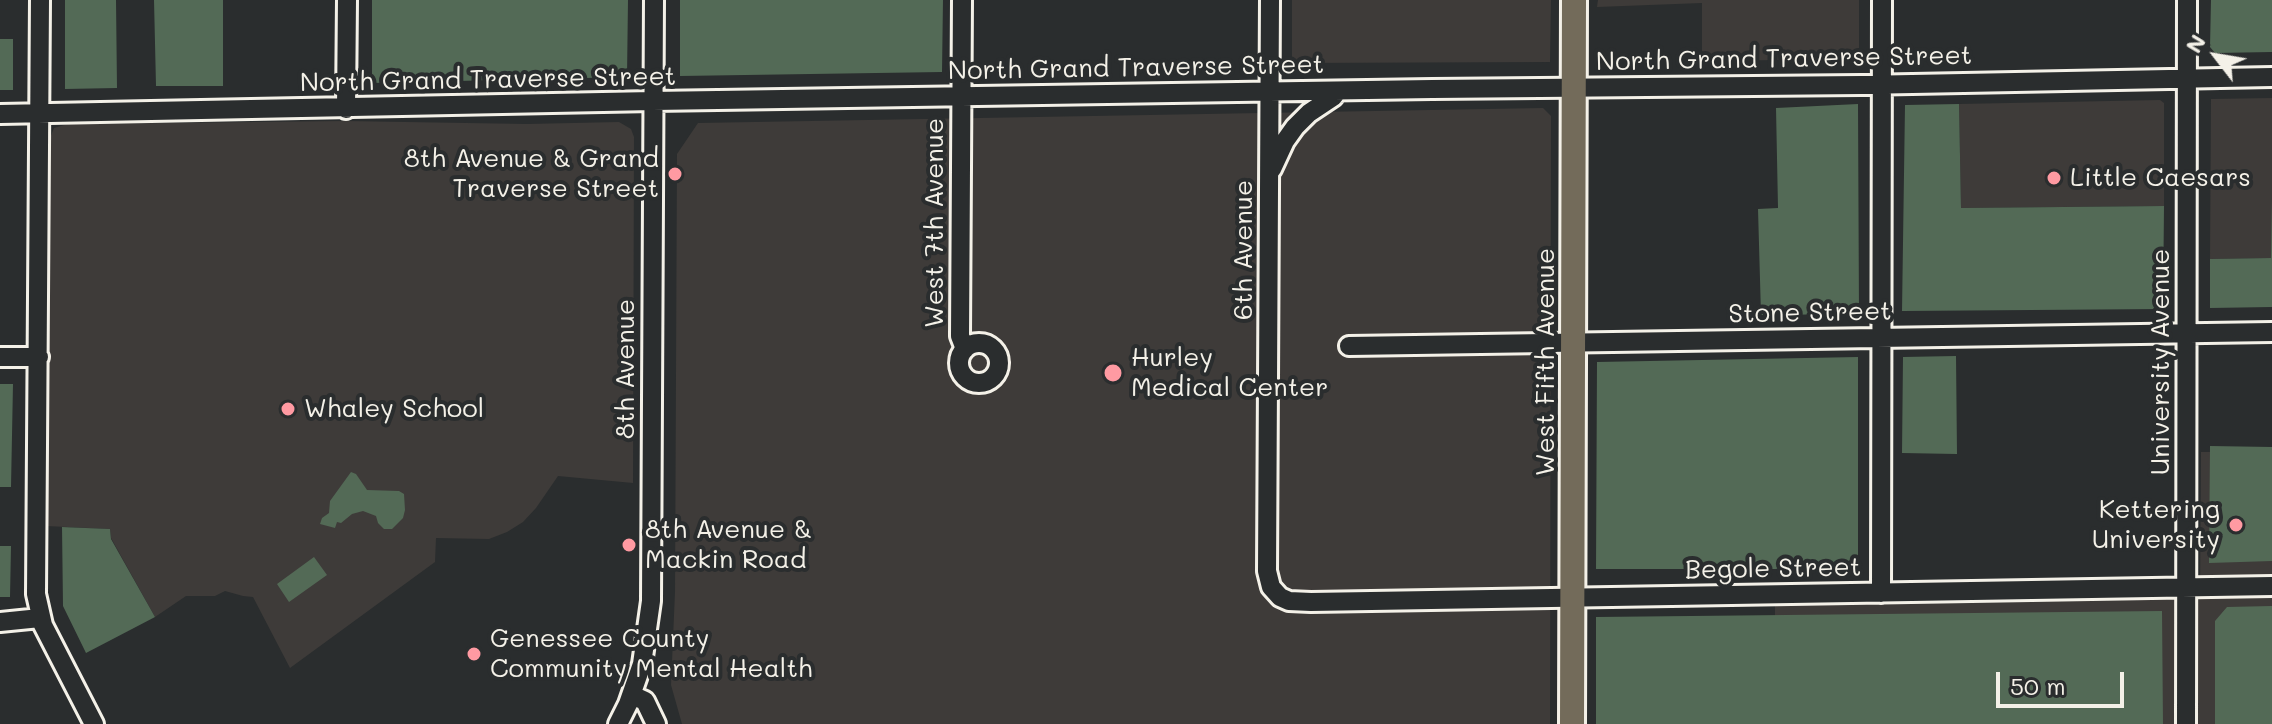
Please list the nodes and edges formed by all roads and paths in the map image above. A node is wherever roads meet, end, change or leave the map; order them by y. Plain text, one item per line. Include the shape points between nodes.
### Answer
1 (40, 0) edge
2 (347, 0) edge
3 (654, 0) edge
4 (962, 0) edge
5 (1270, 0) edge
6 (1574, 0) edge
7 (1882, 0) edge
8 (2187, 0) edge
9 (2272, 77) edge
10 (2187, 79) junction
11 (1882, 84) junction
12 (1574, 87) junction
13 (1338, 91) junction
14 (1270, 93) junction
15 (961, 97) junction
16 (653, 101) junction
17 (346, 109) junction
18 (0, 114) edge
19 (40, 114) junction
20 (1270, 172) junction
21 (2272, 332) edge
22 (2187, 333) junction
23 (1881, 337) junction
24 (1574, 342) junction
25 (1349, 346) dead end
26 (965, 349) dead end
27 (0, 357) edge
28 (39, 357) junction
29 (2272, 586) edge
30 (2186, 588) junction
31 (1881, 593) junction
32 (1276, 594) joint
33 (1573, 599) junction
34 (40, 618) junction
35 (0, 622) edge
36 (632, 695) junction
37 (94, 724) edge
38 (618, 724) edge
39 (656, 724) edge
40 (1572, 724) edge
41 (2186, 724) edge

1 - 19 street
2 - 17 street
3 - 16 street, 8th Avenue
4 - 15 street, West 7th Avenue
5 - 14 street, 6th Avenue
6 - 12 main road, West Fifth Avenue
7 - 11 street
8 - 10 street, University Avenue
9 - 10 street, North Grand Traverse Street
10 - 11 street, North Grand Traverse Street
10 - 22 street, University Avenue
11 - 12 street, North Grand Traverse Street
11 - 23 street
12 - 13 street, North Grand Traverse Street
12 - 24 main road, West Fifth Avenue
13 - 14 street, North Grand Traverse Street
13 - 20 street via 1295,127
14 - 15 street, North Grand Traverse Street
14 - 20 street, 6th Avenue
15 - 16 street, North Grand Traverse Street
15 - 26 street, West 7th Avenue via 960,338
16 - 17 street, North Grand Traverse Street
16 - 36 street, 8th Avenue via 652,573 645,650
17 - 19 street, North Grand Traverse Street
18 - 19 street, North Grand Traverse Street
19 - 28 street
20 - 32 street, 6th Avenue via 1267,563
21 - 22 street, Stone Street
22 - 23 street, Stone Street
22 - 30 street, University Avenue
23 - 24 street, Stone Street
23 - 31 street
24 - 25 street, Stone Street
24 - 33 main road, West Fifth Avenue
27 - 28 street
28 - 34 street via 35,574
29 - 30 street, Begole Street
30 - 31 street, Begole Street
30 - 41 street, University Avenue
31 - 33 street, Begole Street
32 - 33 street, Begole Street via 1303,602
33 - 40 main road, West Fifth Avenue
34 - 35 street
34 - 37 street
36 - 38 street, 8th Avenue
36 - 39 street via 645,701

